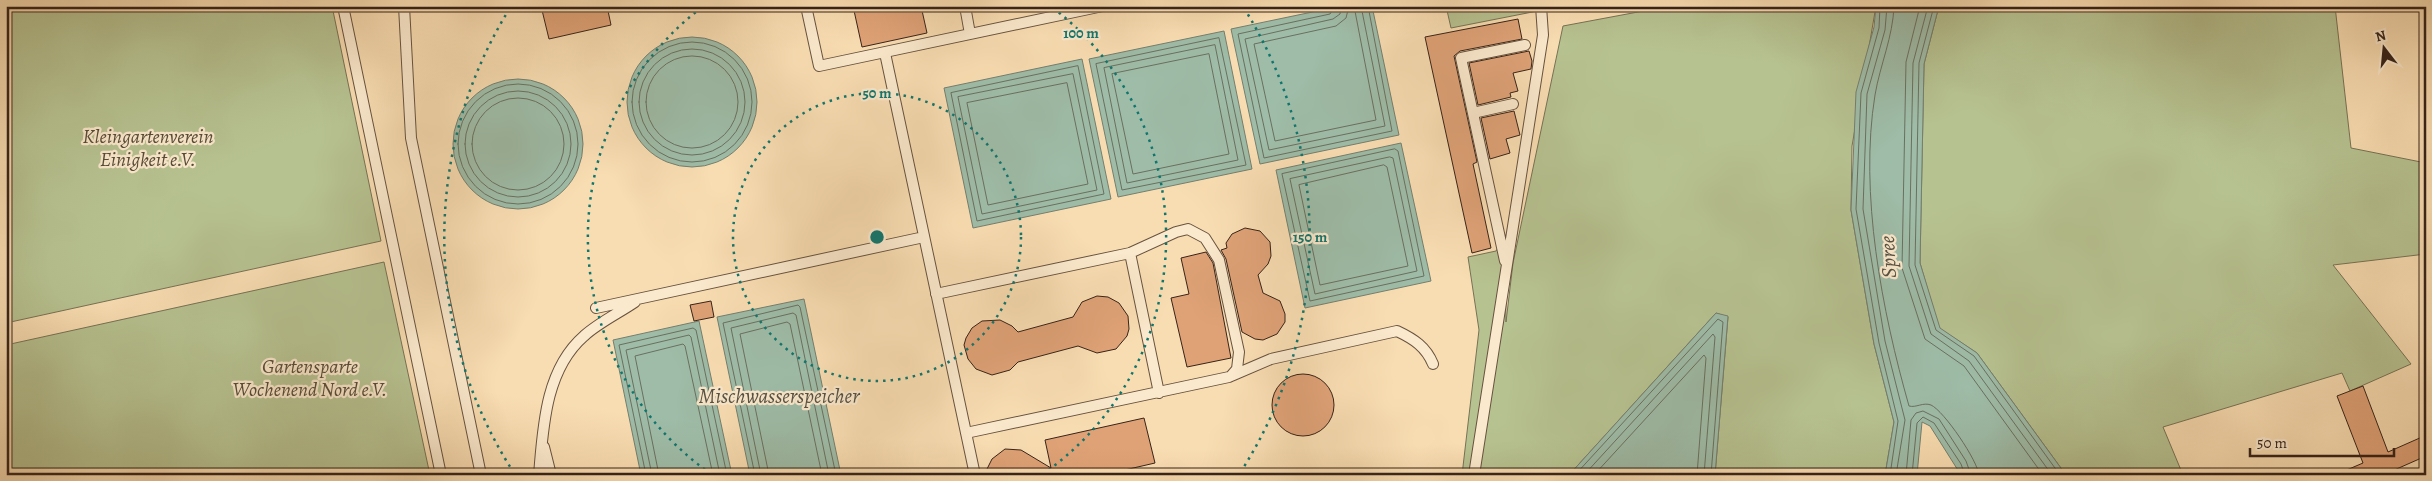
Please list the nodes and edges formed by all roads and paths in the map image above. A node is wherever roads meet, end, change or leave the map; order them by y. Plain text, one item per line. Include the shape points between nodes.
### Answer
1 (342, 6) edge
2 (404, 6) edge
3 (806, 6) edge
4 (965, 6) edge
5 (1103, 6) edge
6 (1541, 6) edge
7 (970, 34) junction
8 (1525, 45) dead end
9 (885, 53) junction
10 (1513, 104) dead end
11 (1473, 113) junction
12 (924, 237) junction
13 (1130, 253) junction
14 (1507, 267) junction
15 (936, 294) junction
16 (640, 299) junction
17 (596, 308) dead end
18 (1433, 364) dead end
19 (1230, 377) junction
20 (1159, 393) junction
21 (966, 433) junction
22 (542, 434) junction
23 (441, 475) edge
24 (481, 475) edge
25 (539, 475) edge
26 (551, 475) edge
27 (975, 475) edge
28 (1474, 475) edge

1 - 23 lane
2 - 24 lane via 411,138
3 - 9 lane via 819,66
4 - 7 lane
5 - 7 lane
6 - 14 lane via 1543,35
7 - 9 lane
8 - 11 lane via 1461,58
9 - 12 lane
10 - 11 lane
11 - 14 lane
12 - 15 lane
12 - 16 lane
13 - 15 lane
13 - 19 lane via 1176,232 1188,230 1205,238 1219,260 1239,352 1237,369
13 - 20 lane
14 - 28 lane
15 - 21 lane
16 - 17 lane
16 - 22 lane via 584,335 570,351 551,388
18 - 19 lane via 1428,352 1398,331 1270,359
19 - 20 lane
20 - 21 lane
21 - 27 lane
22 - 25 lane
22 - 26 lane

